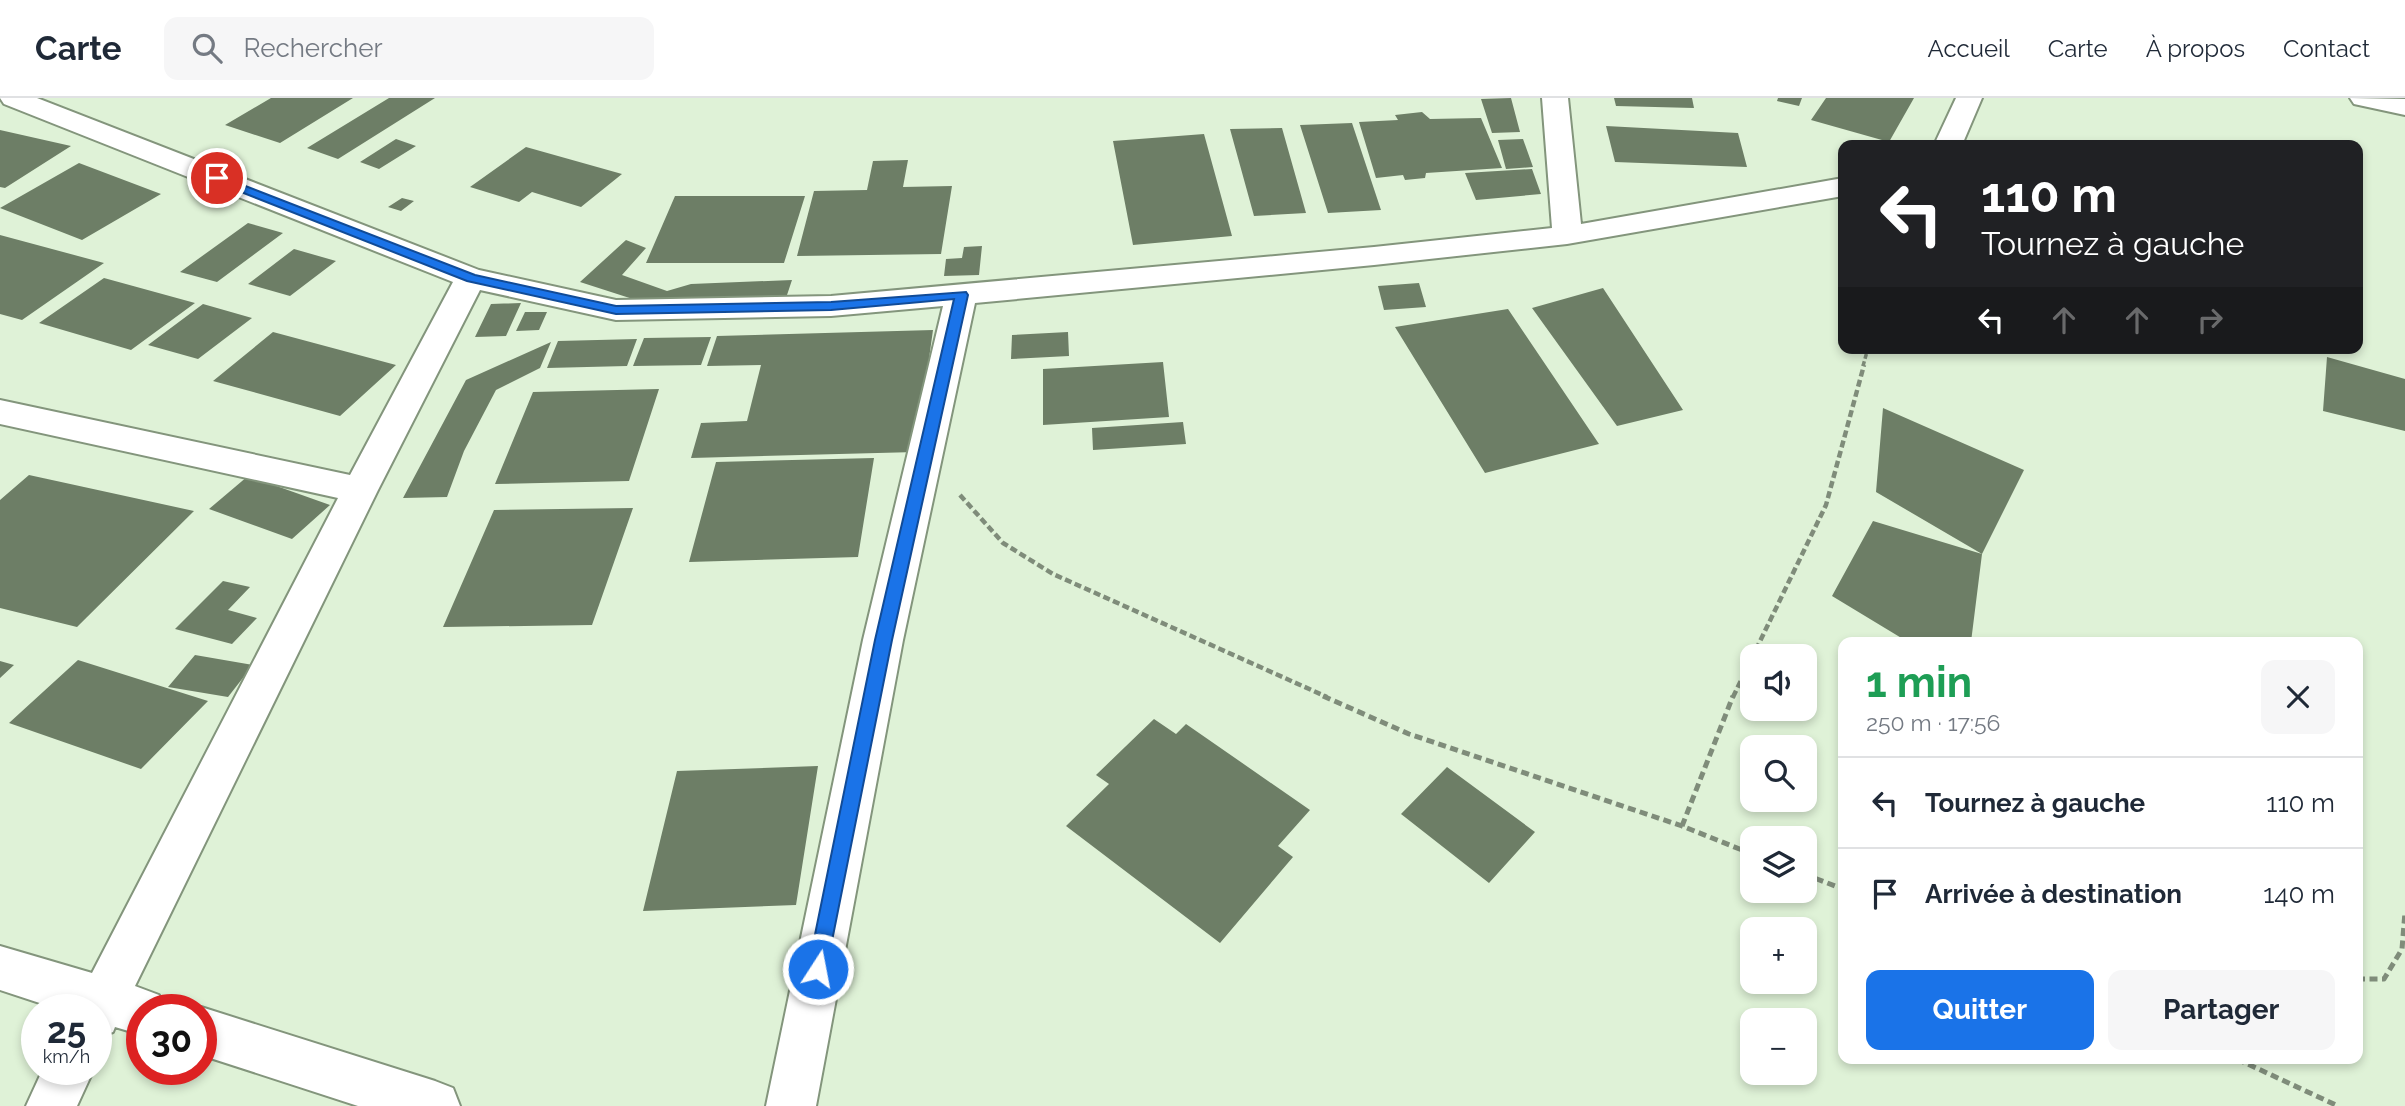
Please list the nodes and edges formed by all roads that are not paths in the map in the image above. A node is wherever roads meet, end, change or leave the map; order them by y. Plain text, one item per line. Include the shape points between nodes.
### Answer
1 (13, 98) edge
2 (1555, 98) edge
3 (1969, 98) edge
4 (2363, 98) edge
5 (2405, 107) edge
6 (1950, 140) edge
7 (1838, 188) edge
8 (1567, 235) junction
9 (471, 278) junction
10 (961, 295) junction
11 (0, 412) edge
12 (360, 490) junction
13 (0, 968) edge
14 (114, 1009) edge
15 (217, 1036) edge
16 (61, 1085) edge
17 (51, 1106) edge
18 (435, 1106) edge
19 (791, 1106) edge

1 - 9 street
2 - 8 street
3 - 6 street
4 - 5 street
7 - 8 street
8 - 10 street
9 - 10 street via 616,310 831,306
9 - 12 street
10 - 19 street via 883,640
11 - 12 street
12 - 14 street
13 - 14 street
15 - 18 street
16 - 17 street

